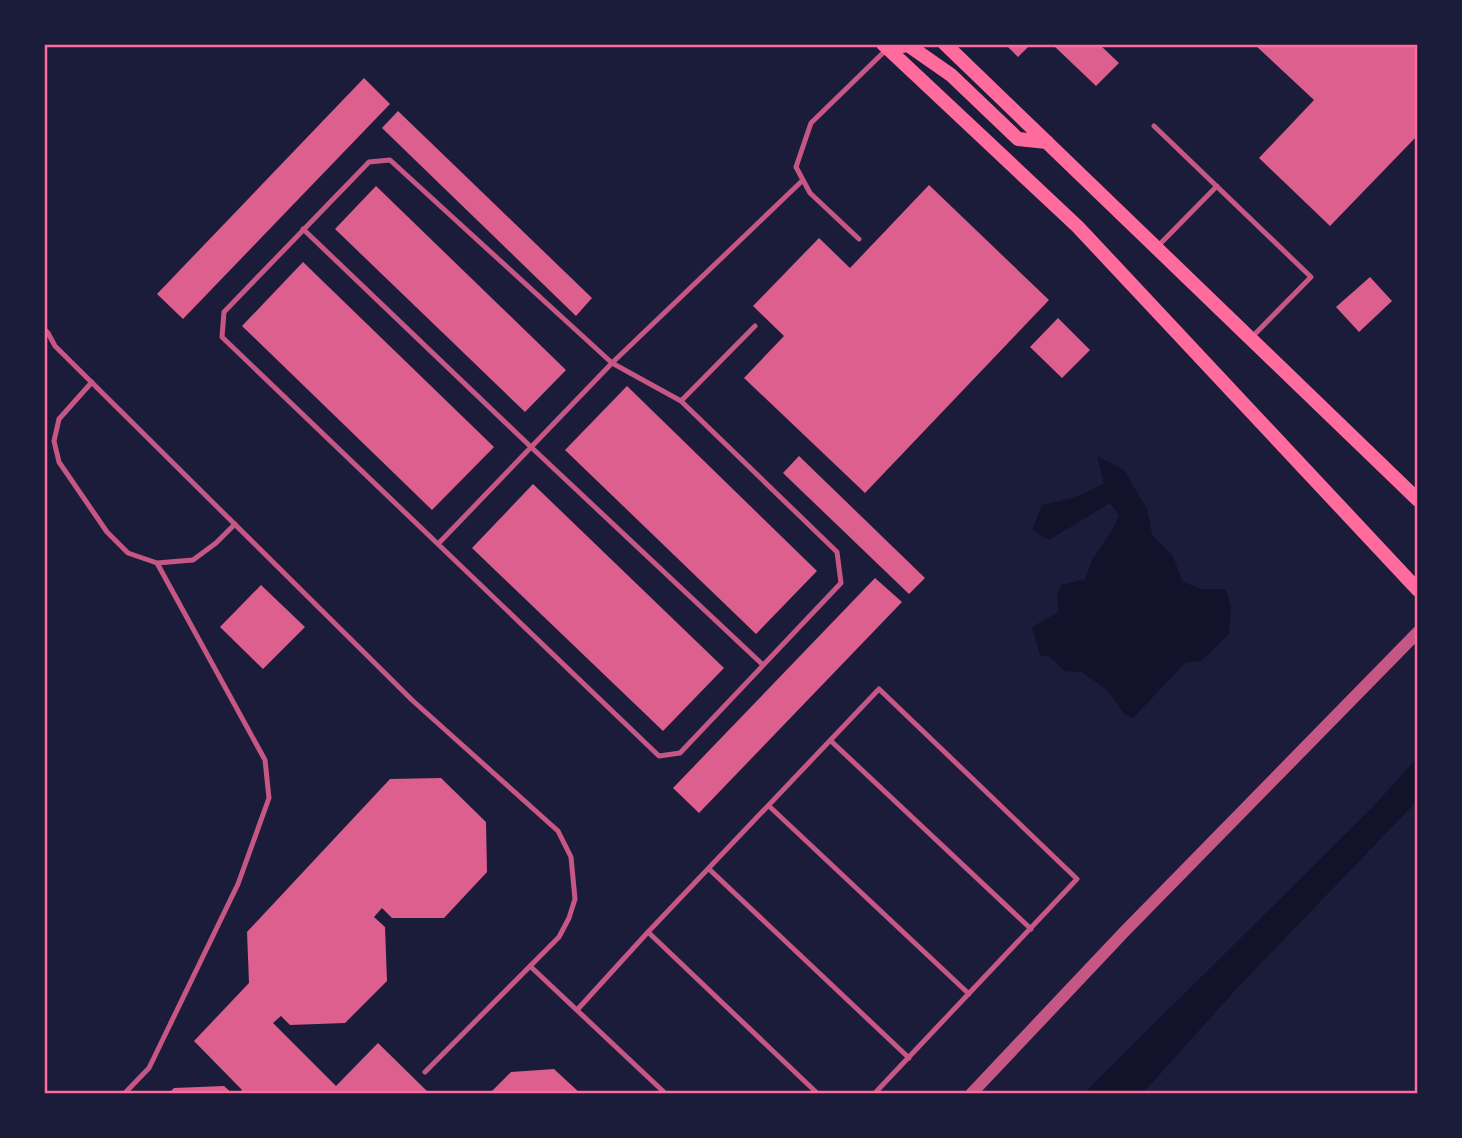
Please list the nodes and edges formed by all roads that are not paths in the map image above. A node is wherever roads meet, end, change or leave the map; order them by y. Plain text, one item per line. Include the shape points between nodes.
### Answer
1 (945, 44) edge
2 (885, 46) edge
3 (1154, 126) dead end
4 (1047, 142) junction
5 (803, 180) junction
6 (1216, 186) junction
7 (303, 229) junction
8 (859, 239) dead end
9 (1157, 247) junction
10 (755, 326) dead end
11 (44, 329) edge
12 (1251, 338) junction
13 (612, 363) junction
14 (92, 382) junction
15 (681, 401) junction
16 (531, 447) junction
17 (1418, 500) edge
18 (235, 524) junction
19 (438, 544) junction
20 (157, 563) junction
21 (1418, 590) edge
22 (1418, 632) edge
23 (763, 665) junction
24 (831, 741) junction
25 (769, 806) junction
26 (709, 869) junction
27 (1031, 929) junction
28 (648, 932) junction
29 (530, 966) junction
30 (969, 994) junction
31 (577, 1010) junction
32 (909, 1058) junction
33 (425, 1072) dead end
34 (124, 1094) edge
35 (666, 1094) edge
36 (818, 1094) edge
37 (874, 1094) edge
38 (971, 1094) edge

1 - 4 main road
2 - 4 main road via 908,45 951,75 1018,139
2 - 5 lane via 811,123 796,167
2 - 21 main road via 1078,227
3 - 6 lane
4 - 9 main road
5 - 8 lane via 810,193
5 - 13 lane
6 - 9 lane
6 - 12 lane via 1311,277
7 - 13 lane via 369,162 390,160
7 - 16 lane
7 - 19 lane via 224,312 222,337
9 - 12 main road
10 - 15 lane
11 - 14 lane
12 - 17 main road
13 - 15 lane
13 - 16 lane
14 - 18 lane
14 - 20 lane via 59,419 54,441 59,462 114,539 128,553
15 - 23 lane via 837,552 841,583
16 - 19 lane
16 - 23 lane
18 - 20 lane via 193,559
18 - 29 lane via 412,700 558,831 571,857 575,899 559,937
19 - 23 lane via 659,756 680,753
20 - 34 lane via 265,760 269,798 238,884 149,1068
22 - 38 street
24 - 25 lane
24 - 27 lane
24 - 27 lane via 879,689 1077,879
25 - 26 lane
25 - 30 lane
26 - 28 lane
26 - 32 lane
27 - 30 lane
28 - 31 lane
28 - 36 lane
29 - 31 lane
29 - 33 lane
30 - 32 lane
31 - 35 lane
32 - 37 lane

